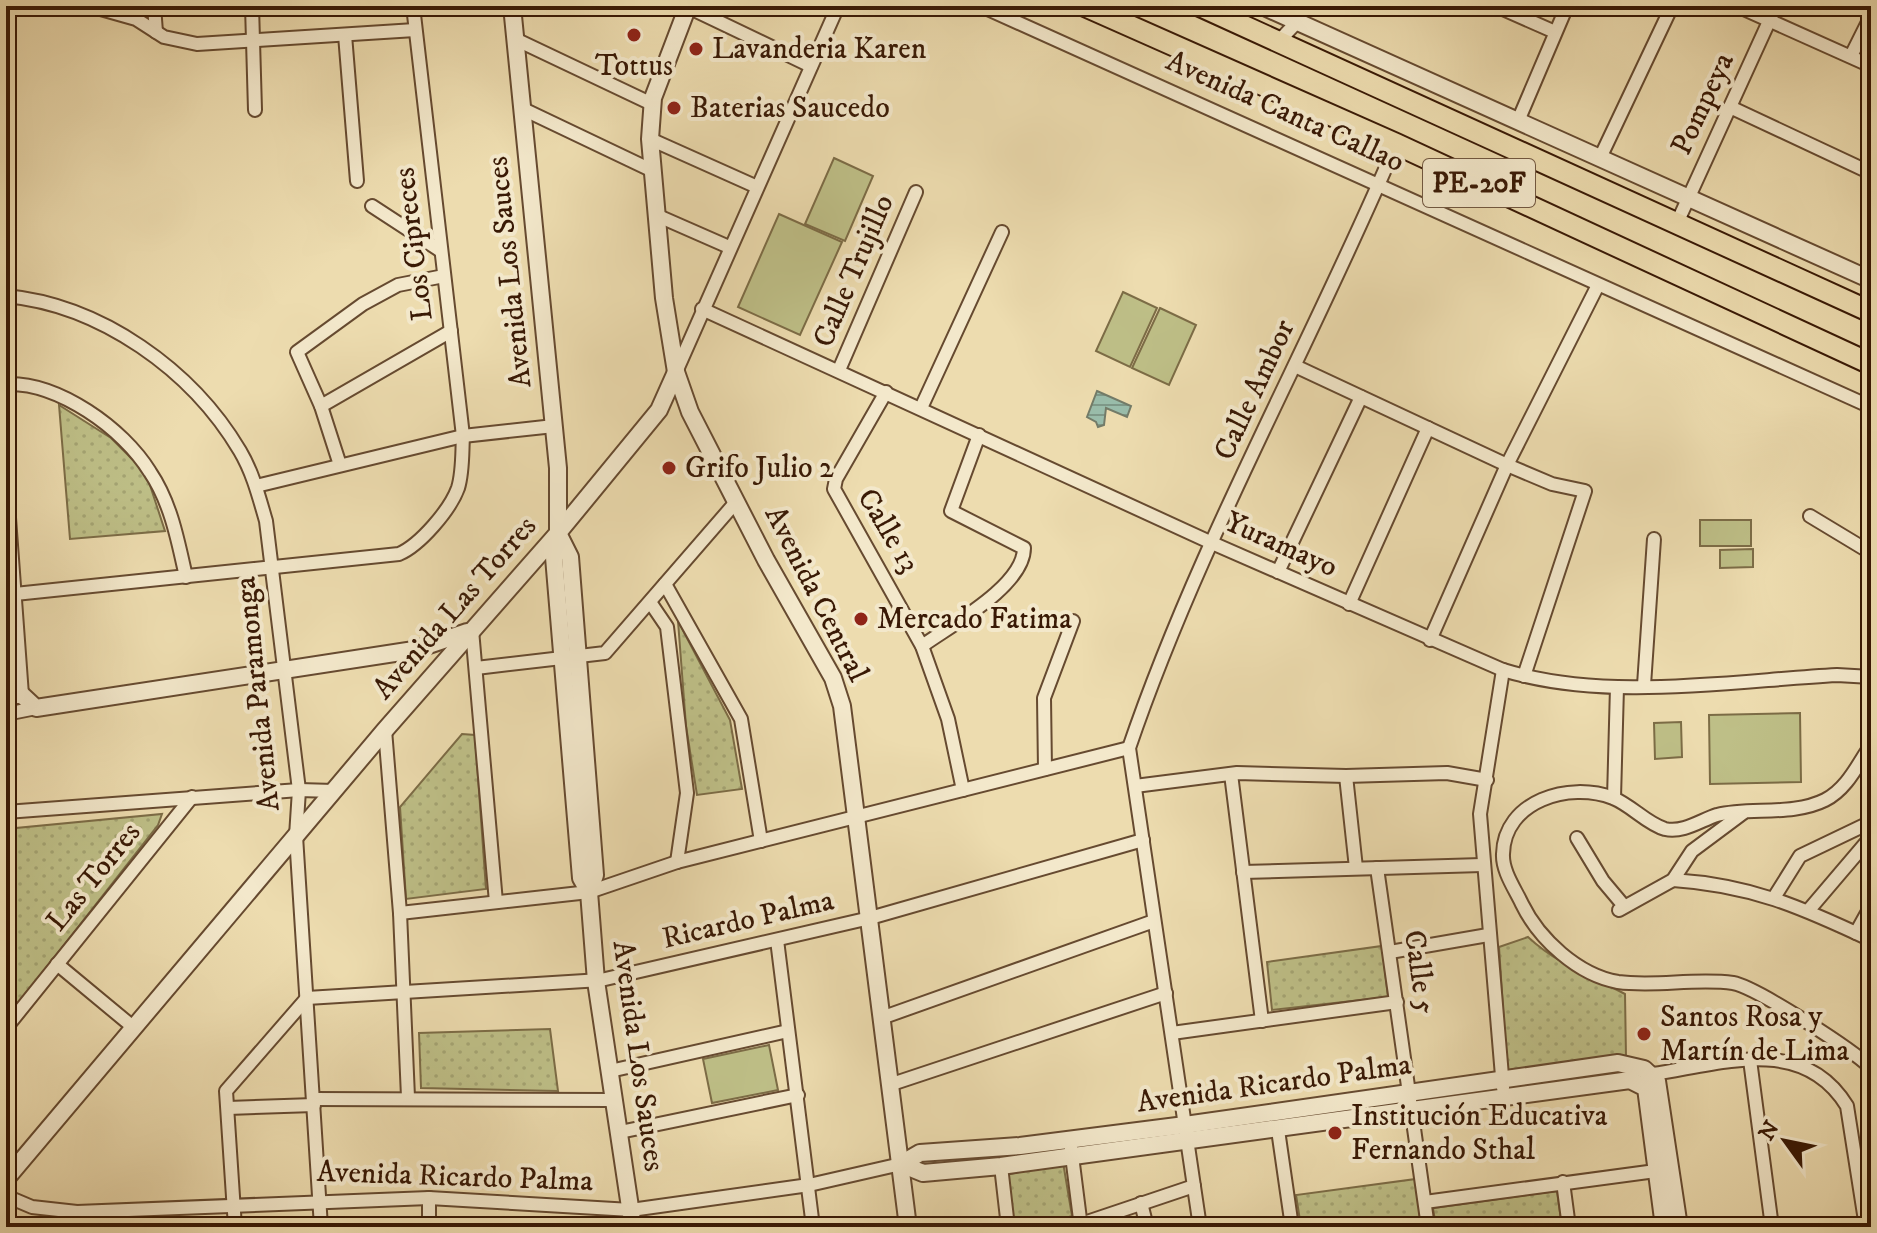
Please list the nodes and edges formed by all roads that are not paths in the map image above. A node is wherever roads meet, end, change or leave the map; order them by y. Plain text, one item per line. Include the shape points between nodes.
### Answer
1 (90, 6) edge
2 (154, 6) edge
3 (252, 6) edge
4 (413, 6) edge
5 (512, 6) edge
6 (838, 6) edge
7 (981, 6) edge
8 (1085, 6) edge
9 (1200, 6) edge
10 (1262, 6) edge
11 (1305, 6) edge
12 (1496, 6) edge
13 (1567, 6) edge
14 (1672, 6) edge
15 (1737, 6) edge
16 (1776, 6) edge
17 (688, 7) edge
18 (1871, 16) edge
19 (1770, 19) junction
20 (1297, 22) junction
21 (415, 30) junction
22 (156, 32) junction
23 (1555, 32) junction
24 (345, 35) junction
25 (515, 39) junction
26 (255, 41) junction
27 (1278, 42) junction
28 (1851, 56) junction
29 (811, 66) junction
30 (1871, 66) edge
31 (652, 104) junction
32 (1730, 107) junction
33 (523, 109) junction
34 (255, 110) dead end
35 (1518, 121) junction
36 (650, 139) junction
37 (1396, 144) junction
38 (1600, 158) junction
39 (651, 170) junction
40 (1871, 173) edge
41 (357, 181) dead end
42 (755, 186) junction
43 (1378, 187) junction
44 (916, 192) dead end
45 (1688, 199) junction
46 (372, 206) dead end
47 (656, 215) junction
48 (1677, 223) junction
49 (1002, 232) dead end
50 (729, 247) junction
51 (441, 251) junction
52 (444, 276) junction
53 (1871, 280) edge
54 (1598, 285) junction
55 (6, 296) edge
56 (702, 309) junction
57 (1871, 312) edge
58 (451, 331) junction
59 (1871, 364) edge
60 (1295, 366) junction
61 (839, 370) junction
62 (676, 372) junction
63 (6, 384) edge
64 (886, 392) junction
65 (1361, 397) junction
66 (321, 406) junction
67 (1871, 407) edge
68 (921, 408) junction
69 (554, 426) junction
70 (1428, 428) junction
71 (979, 435) junction
72 (463, 436) junction
73 (340, 465) junction
74 (1507, 465) junction
75 (6, 477) edge
76 (256, 486) junction
77 (736, 502) junction
78 (1810, 516) dead end
79 (558, 533) junction
80 (1654, 539) dead end
81 (1212, 543) junction
82 (272, 569) junction
83 (1278, 572) junction
84 (186, 577) junction
85 (665, 584) junction
86 (15, 594) junction
87 (650, 602) junction
88 (1349, 604) junction
89 (1871, 610) edge
90 (1073, 621) dead end
91 (472, 630) junction
92 (1430, 640) junction
93 (922, 646) junction
94 (572, 658) junction
95 (1871, 665) edge
96 (476, 668) junction
97 (283, 669) junction
98 (1503, 670) junction
99 (1853, 675) junction
100 (1524, 676) junction
101 (1871, 677) edge
102 (1644, 685) junction
103 (1617, 687) junction
104 (14, 695) edge
105 (36, 708) junction
106 (6, 714) edge
107 (385, 730) junction
108 (1871, 745) edge
109 (1129, 748) junction
110 (1045, 769) junction
111 (1231, 774) junction
112 (1346, 776) junction
113 (1487, 780) junction
114 (1135, 786) junction
115 (299, 790) junction
116 (963, 790) junction
117 (334, 791) junction
118 (192, 797) junction
119 (1614, 798) junction
120 (1746, 811) junction
121 (6, 812) edge
122 (856, 817) junction
123 (1870, 823) edge
124 (296, 836) junction
125 (1871, 837) edge
126 (1577, 838) dead end
127 (1143, 840) junction
128 (761, 841) junction
129 (677, 862) junction
130 (1482, 865) junction
131 (1356, 868) junction
132 (1377, 868) junction
133 (1243, 872) junction
134 (1673, 880) junction
135 (589, 892) junction
136 (1775, 896) junction
137 (496, 902) junction
138 (1871, 906) edge
139 (1808, 911) junction
140 (400, 913) junction
141 (870, 918) junction
142 (1154, 921) junction
143 (1856, 933) junction
144 (1488, 935) junction
145 (777, 940) junction
146 (1871, 940) edge
147 (1390, 952) junction
148 (57, 964) junction
149 (596, 981) junction
150 (1166, 993) junction
151 (404, 994) junction
152 (307, 998) junction
153 (1397, 1002) junction
154 (884, 1017) junction
155 (1262, 1021) junction
156 (133, 1027) junction
157 (6, 1028) edge
158 (788, 1031) junction
159 (1172, 1033) junction
160 (1750, 1060) junction
161 (1871, 1068) edge
162 (610, 1071) junction
163 (1647, 1078) junction
164 (892, 1084) junction
165 (1504, 1089) junction
166 (798, 1095) junction
167 (408, 1097) junction
168 (615, 1100) junction
169 (313, 1102) junction
170 (1412, 1102) junction
171 (228, 1108) junction
172 (1278, 1130) junction
173 (620, 1132) junction
174 (1186, 1133) junction
175 (1071, 1148) junction
176 (901, 1164) junction
177 (1001, 1166) junction
178 (1664, 1170) junction
179 (6, 1179) edge
180 (1563, 1182) junction
181 (809, 1185) junction
182 (1194, 1186) junction
183 (6, 1196) edge
184 (429, 1198) junction
185 (320, 1200) junction
186 (1425, 1202) junction
187 (1141, 1203) junction
188 (234, 1205) junction
189 (77, 1212) junction
190 (632, 1219) edge
191 (1081, 1225) edge
192 (1197, 1226) edge
193 (78, 1227) edge
194 (235, 1227) edge
195 (321, 1227) edge
196 (429, 1227) edge
197 (813, 1227) edge
198 (908, 1227) edge
199 (1008, 1227) edge
200 (1147, 1227) edge
201 (1292, 1227) edge
202 (1428, 1227) edge
203 (1569, 1227) edge
204 (1664, 1227) edge
205 (1679, 1227) edge
206 (1772, 1227) edge
207 (1866, 1227) edge

1 - 22 street via 136,19
2 - 22 street
3 - 26 street
4 - 21 street, Los Cipreces
5 - 25 street, Avenida Los Sauces
6 - 29 street, Avenida Las Torres
7 - 43 street, Avenida Canta Callao
8 - 37 main road, Avenida Canta Callao / PE-20F
9 - 27 main road, Avenida Canta Callao / PE-20F
10 - 20 street
11 - 20 street
12 - 23 street
13 - 23 street
14 - 38 street
15 - 19 street
16 - 19 street, Pompeya
17 - 29 street
17 - 31 street, Avenida Central
18 - 28 street
19 - 28 street
19 - 32 street, Pompeya
20 - 27 street
20 - 35 street
21 - 24 street
21 - 51 street, Los Cipreces
22 - 26 street via 197,44
23 - 35 street
24 - 26 street
24 - 41 street
25 - 31 street
25 - 33 street, Avenida Los Sauces
26 - 34 street
27 - 48 main road, Avenida Canta Callao / PE-20F
28 - 30 street
29 - 42 street, Avenida Las Torres
31 - 36 street, Avenida Central
32 - 40 street
32 - 45 street, Pompeya
33 - 39 street
33 - 69 street, Avenida Los Sauces
35 - 38 street
36 - 39 street, Avenida Central
36 - 42 street
37 - 43 street, Calle Ambor
37 - 59 main road, Avenida Canta Callao / PE-20F
38 - 45 street
39 - 47 street, Avenida Central
42 - 50 street, Avenida Las Torres
43 - 54 street, Avenida Canta Callao
43 - 60 street, Calle Ambor
44 - 61 street, Calle Trujillo
45 - 48 street, Pompeya
45 - 53 street
46 - 51 street
47 - 50 street
47 - 62 street, Avenida Central
48 - 57 main road, Avenida Canta Callao / PE-20F
49 - 68 street
50 - 56 street, Avenida Las Torres
51 - 52 street, Los Cipreces
52 - 58 street, Los Cipreces
52 - 66 street via 398,285 301,347 298,359
54 - 67 street, Avenida Canta Callao
54 - 74 street
55 - 76 street, Avenida Paramonga via 88,316 181,377 223,425
56 - 61 street, Yuramayo
56 - 62 street, Avenida Las Torres
58 - 66 street
58 - 72 street, Los Cipreces
60 - 65 street
60 - 81 street, Calle Ambor
61 - 64 street, Yuramayo
62 - 77 street, Avenida Central via 690,412
62 - 79 street, Avenida Las Torres via 659,410
63 - 84 street via 39,388 67,400 129,447 164,498
64 - 68 street, Yuramayo
64 - 93 street, Calle 13 via 836,479 836,495
65 - 70 street
65 - 83 street
66 - 73 street
68 - 71 street, Yuramayo
69 - 72 street
69 - 79 street, Avenida Los Sauces
70 - 74 street
70 - 88 street
71 - 81 street, Yuramayo
71 - 93 street via 951,511 1024,548 1024,555 1009,583
72 - 73 street
72 - 82 street, Los Cipreces via 460,476 452,498 410,549
73 - 76 street
74 - 92 street
74 - 100 street via 1585,491
75 - 86 street
76 - 82 street, Avenida Paramonga
77 - 85 street
77 - 122 street, Avenida Central via 833,678 842,706
78 - 89 street via 1868,551
79 - 91 street, Avenida Las Torres
79 - 94 street, Avenida Los Sauces via 554,557
80 - 102 street
81 - 83 street, Yuramayo
81 - 109 street, Calle Ambor
82 - 84 street
82 - 97 street, Avenida Paramonga
83 - 88 street, Yuramayo
84 - 86 street
85 - 87 street
85 - 128 street via 741,719
86 - 104 street
87 - 94 street via 605,653
87 - 129 street via 667,627 687,793
88 - 92 street, Yuramayo
90 - 110 street via 1044,698
91 - 96 street
91 - 97 street via 414,650
91 - 107 street, Avenida Las Torres
92 - 98 street, Yuramayo
93 - 116 street, Calle 13 via 948,719
94 - 96 street
94 - 135 street, Avenida Los Sauces via 581,878
95 - 99 street
96 - 137 street
97 - 105 street
97 - 115 street, Avenida Paramonga
98 - 100 street, Yuramayo
98 - 113 street
99 - 101 street, Yuramayo
99 - 102 street, Yuramayo
100 - 103 street, Yuramayo via 1549,683
102 - 103 street, Yuramayo
103 - 119 street
104 - 105 street
105 - 106 street
107 - 117 street, Avenida Las Torres
107 - 140 street
108 - 120 street via 1843,786 1825,800
109 - 110 street
109 - 114 street
110 - 116 street
111 - 112 street
111 - 114 street
111 - 133 street
112 - 113 street via 1447,773
112 - 131 street
113 - 130 street via 1480,814
114 - 127 street
115 - 117 street
115 - 118 street
115 - 124 street, Avenida Paramonga
116 - 122 street
117 - 124 street, Avenida Las Torres
118 - 121 street
118 - 148 street, Las Torres
119 - 120 street via 1666,829
119 - 161 street via 1589,792 1551,797 1521,809 1506,829 1505,867 1527,915 1545,939 1606,979 1736,984 1832,1038
120 - 134 street via 1692,851
122 - 128 street
122 - 141 street, Avenida Central
123 - 136 street via 1800,856
124 - 152 street, Avenida Paramonga
124 - 156 street, Avenida Las Torres
125 - 139 street
126 - 134 street via 1622,908
127 - 141 street, Ricardo Palma
127 - 142 street
128 - 129 street
129 - 135 street
130 - 132 street
130 - 144 street
131 - 132 street
131 - 133 street
132 - 147 street, Calle 5
133 - 155 street
134 - 136 street
135 - 137 street
135 - 149 street, Avenida Los Sauces
136 - 139 street
137 - 140 street
138 - 143 street
139 - 143 street
140 - 151 street
141 - 145 street, Ricardo Palma
141 - 154 street, Avenida Central
142 - 150 street
142 - 154 street
143 - 146 street
144 - 147 street
144 - 165 street
145 - 149 street, Ricardo Palma
145 - 158 street
147 - 153 street, Calle 5
148 - 156 street
148 - 157 street, Las Torres
149 - 151 street, Ricardo Palma
149 - 162 street, Avenida Los Sauces
150 - 159 street
150 - 164 street
151 - 152 street, Ricardo Palma
151 - 167 street
152 - 169 street, Avenida Paramonga
152 - 171 street via 226,1091
153 - 155 street
153 - 170 street, Calle 5
154 - 164 street, Avenida Central
155 - 159 street
156 - 179 street, Avenida Las Torres
158 - 162 street
158 - 166 street
159 - 174 street
160 - 163 street
160 - 206 street
160 - 207 street via 1799,1063 1837,1091 1852,1124
162 - 168 street, Avenida Los Sauces
163 - 165 street, Avenida Ricardo Palma
163 - 178 street
164 - 176 street, Avenida Central
165 - 170 street, Avenida Ricardo Palma
166 - 173 street
166 - 181 street
167 - 168 street
167 - 169 street
168 - 173 street, Avenida Los Sauces
169 - 171 street
169 - 185 street, Avenida Paramonga
170 - 172 street, Avenida Ricardo Palma
170 - 174 street, Avenida Ricardo Palma
170 - 186 street, Calle 5
171 - 188 street
172 - 174 street, Avenida Ricardo Palma
172 - 201 street
173 - 190 street, Avenida Los Sauces
174 - 175 street, Avenida Ricardo Palma
174 - 182 street
175 - 176 street, Avenida Ricardo Palma via 920,1153
175 - 177 street, Avenida Ricardo Palma
175 - 191 street
176 - 177 street, Avenida Ricardo Palma via 923,1173
176 - 181 street, Avenida Ricardo Palma
176 - 198 street, Avenida Central
177 - 199 street
178 - 180 street
178 - 204 street
178 - 205 street
180 - 186 street
180 - 203 street
181 - 190 street, Avenida Ricardo Palma
181 - 197 street
182 - 187 street
182 - 192 street
183 - 189 street, Avenida Ricardo Palma via 32,1207
184 - 185 street, Avenida Ricardo Palma
184 - 190 street, Avenida Ricardo Palma
184 - 196 street
185 - 188 street, Avenida Ricardo Palma
185 - 195 street, Avenida Paramonga
186 - 202 street, Calle 5
187 - 191 street
187 - 200 street
188 - 189 street, Avenida Ricardo Palma
188 - 194 street
189 - 193 street

